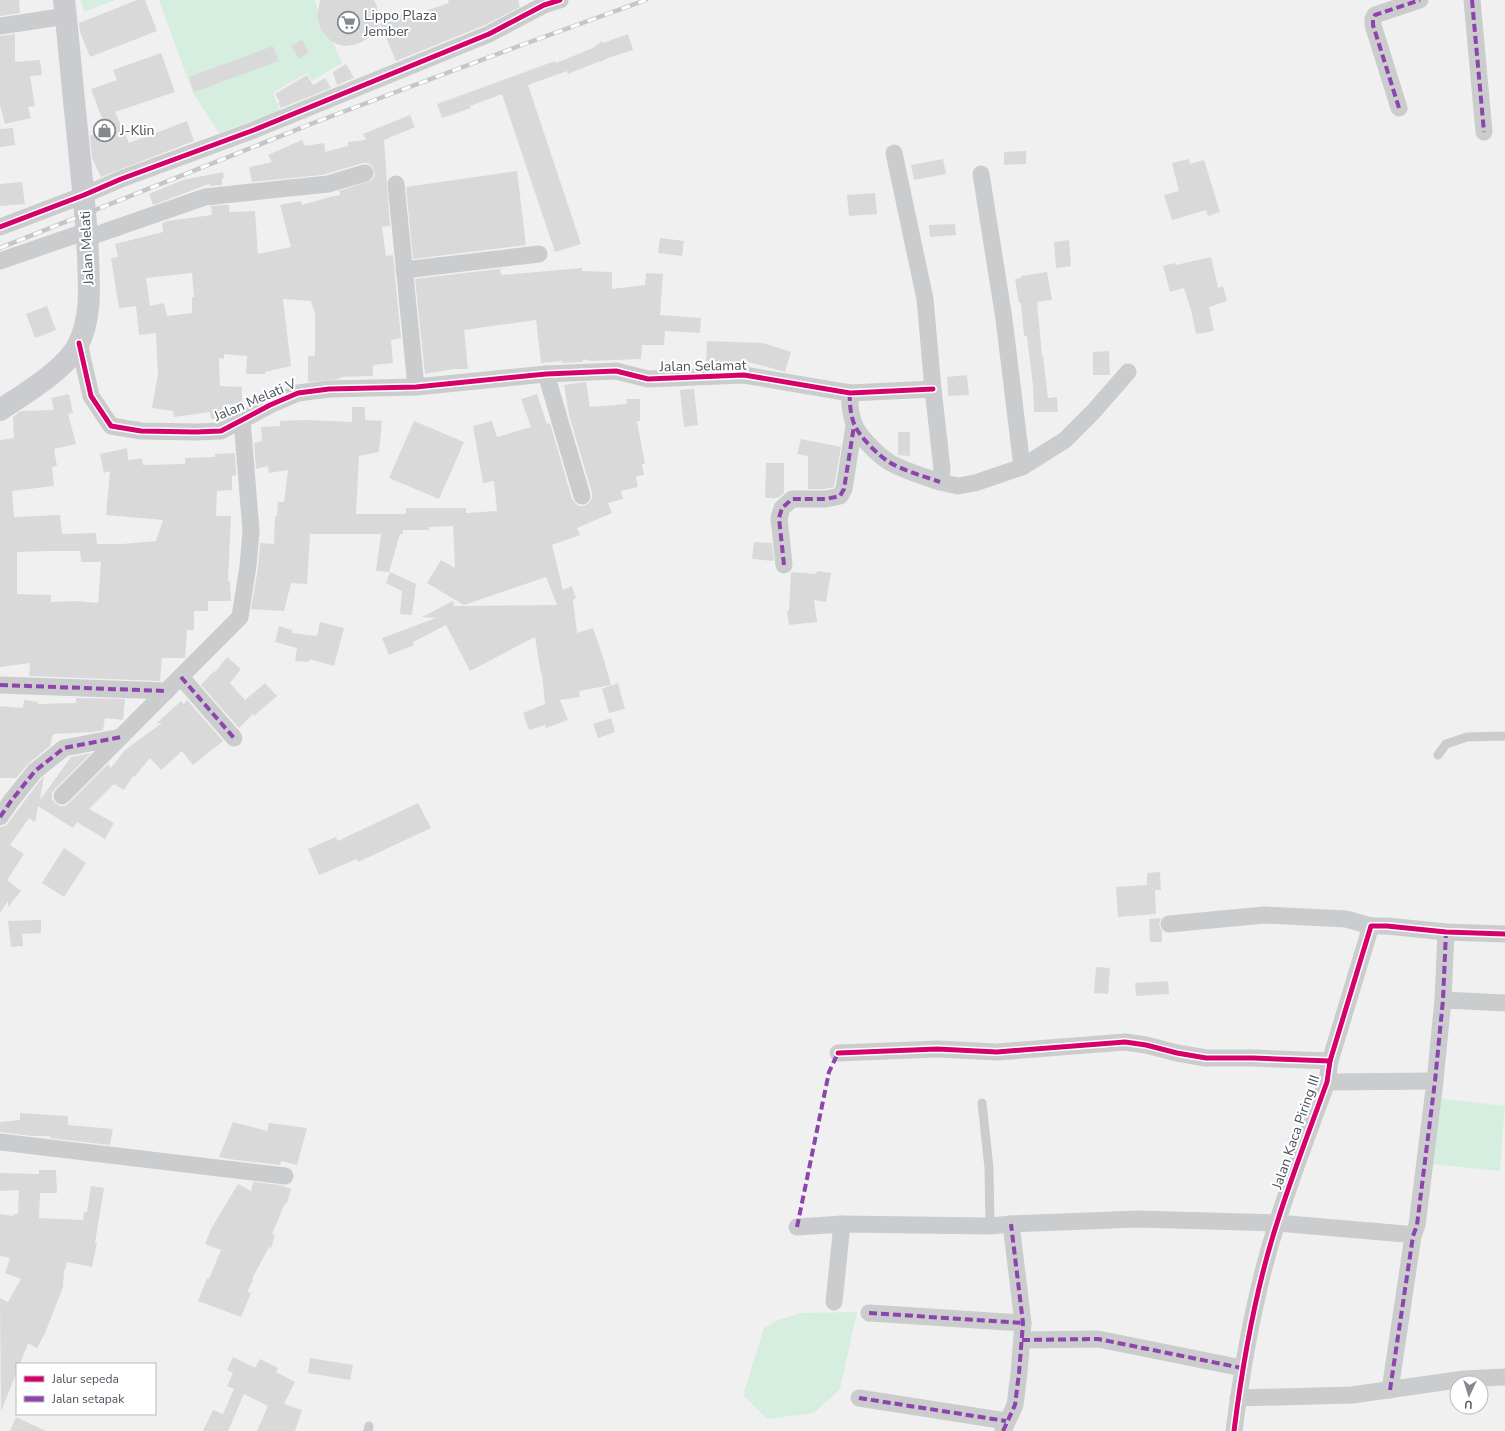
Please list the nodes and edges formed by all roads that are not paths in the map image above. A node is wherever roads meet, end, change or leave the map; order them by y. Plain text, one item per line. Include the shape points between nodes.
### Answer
1 (560, 0) edge
2 (1420, 0) edge
3 (1472, 0) edge
4 (65, 8) edge
5 (0, 26) edge
6 (1399, 108) dead end
7 (1484, 132) dead end
8 (894, 153) dead end
9 (365, 173) dead end
10 (981, 174) dead end
11 (396, 184) dead end
12 (84, 196) junction
13 (0, 227) edge
14 (87, 234) junction
15 (539, 254) dead end
16 (0, 261) edge
17 (404, 270) junction
18 (79, 343) junction
19 (1128, 372) dead end
20 (546, 374) junction
21 (416, 388) junction
22 (933, 389) junction
23 (850, 393) junction
24 (0, 410) edge
25 (242, 420) junction
26 (854, 426) junction
27 (1022, 467) junction
28 (940, 482) junction
29 (582, 496) dead end
30 (784, 565) dead end
31 (181, 677) junction
32 (0, 685) edge
33 (167, 691) junction
34 (1505, 736) edge
35 (121, 737) junction
36 (234, 738) dead end
37 (1438, 755) dead end
38 (62, 796) dead end
39 (0, 817) edge
40 (1169, 924) dead end
41 (1371, 926) junction
42 (1446, 932) junction
43 (1505, 934) edge
44 (1443, 1000) junction
45 (1505, 1004) edge
46 (838, 1053) dead end
47 (1330, 1061) junction
48 (1327, 1082) junction
49 (1435, 1082) junction
50 (982, 1102) dead end
51 (0, 1142) edge
52 (286, 1176) dead end
53 (1277, 1223) junction
54 (842, 1224) junction
55 (1011, 1224) junction
56 (990, 1226) junction
57 (797, 1227) dead end
58 (1413, 1236) junction
59 (834, 1302) dead end
60 (869, 1313) dead end
61 (1023, 1323) junction
62 (1022, 1340) junction
63 (1242, 1368) junction
64 (1505, 1378) edge
65 (1390, 1390) junction
66 (859, 1398) dead end
67 (1238, 1398) junction
68 (1004, 1426) edge
69 (1234, 1431) edge

1 - 12 street via 544,5 482,37 254,130 121,179
2 - 6 street via 1375,14 1373,19
3 - 7 street
4 - 5 street
4 - 12 main road, Jalan Melati
8 - 22 street via 924,299
9 - 14 street via 328,184 205,197
10 - 27 street via 1004,319
11 - 17 street
12 - 13 street
12 - 14 main road, Jalan Melati
14 - 16 street
14 - 18 main road, Jalan Melati via 88,314
15 - 17 street
17 - 21 street
18 - 24 main road, Jalan Melati via 74,353 60,367
18 - 25 street, Jalan Melati V via 91,396 111,426 141,431 221,431
19 - 27 street via 1065,440
20 - 21 street, Jalan Melati V
20 - 23 street, Jalan Selamat via 616,371 648,379 744,375
20 - 29 street
21 - 25 street, Jalan Melati V via 329,389 298,393
22 - 23 street, Jalan Selamat
22 - 28 street via 942,469
23 - 26 street
25 - 31 street via 251,531 240,617
26 - 28 street via 874,450 889,462
26 - 30 street via 844,489 840,496 826,499 792,499 782,508 779,518
27 - 28 street via 975,483 958,486
31 - 33 street
31 - 36 street
32 - 33 street
33 - 35 street
34 - 37 lane via 1467,737 1446,744
35 - 38 street
35 - 39 street via 64,748 35,771
40 - 41 street via 1264,915 1346,919
41 - 42 street
41 - 47 street, Jalan Kaca Piring III
42 - 43 street
42 - 44 street
44 - 45 street
44 - 49 street
46 - 47 street via 937,1049 997,1052 1125,1042 1206,1058
47 - 48 street, Jalan Kaca Piring III
48 - 49 street
48 - 53 street, Jalan Kaca Piring III
49 - 58 street via 1417,1225
50 - 56 lane via 989,1168
51 - 52 street
53 - 55 street via 1138,1219
53 - 58 street
53 - 63 street, Jalan Kaca Piring III via 1251,1319
54 - 56 street
54 - 57 street
54 - 59 street
55 - 56 street
55 - 61 street
58 - 65 street
60 - 61 street
61 - 62 street
62 - 63 street via 1098,1339
62 - 68 street via 1014,1405
63 - 67 street, Jalan Kaca Piring III
64 - 65 street via 1464,1379
65 - 67 street via 1352,1395
66 - 68 street
67 - 69 street, Jalan Kaca Piring III

